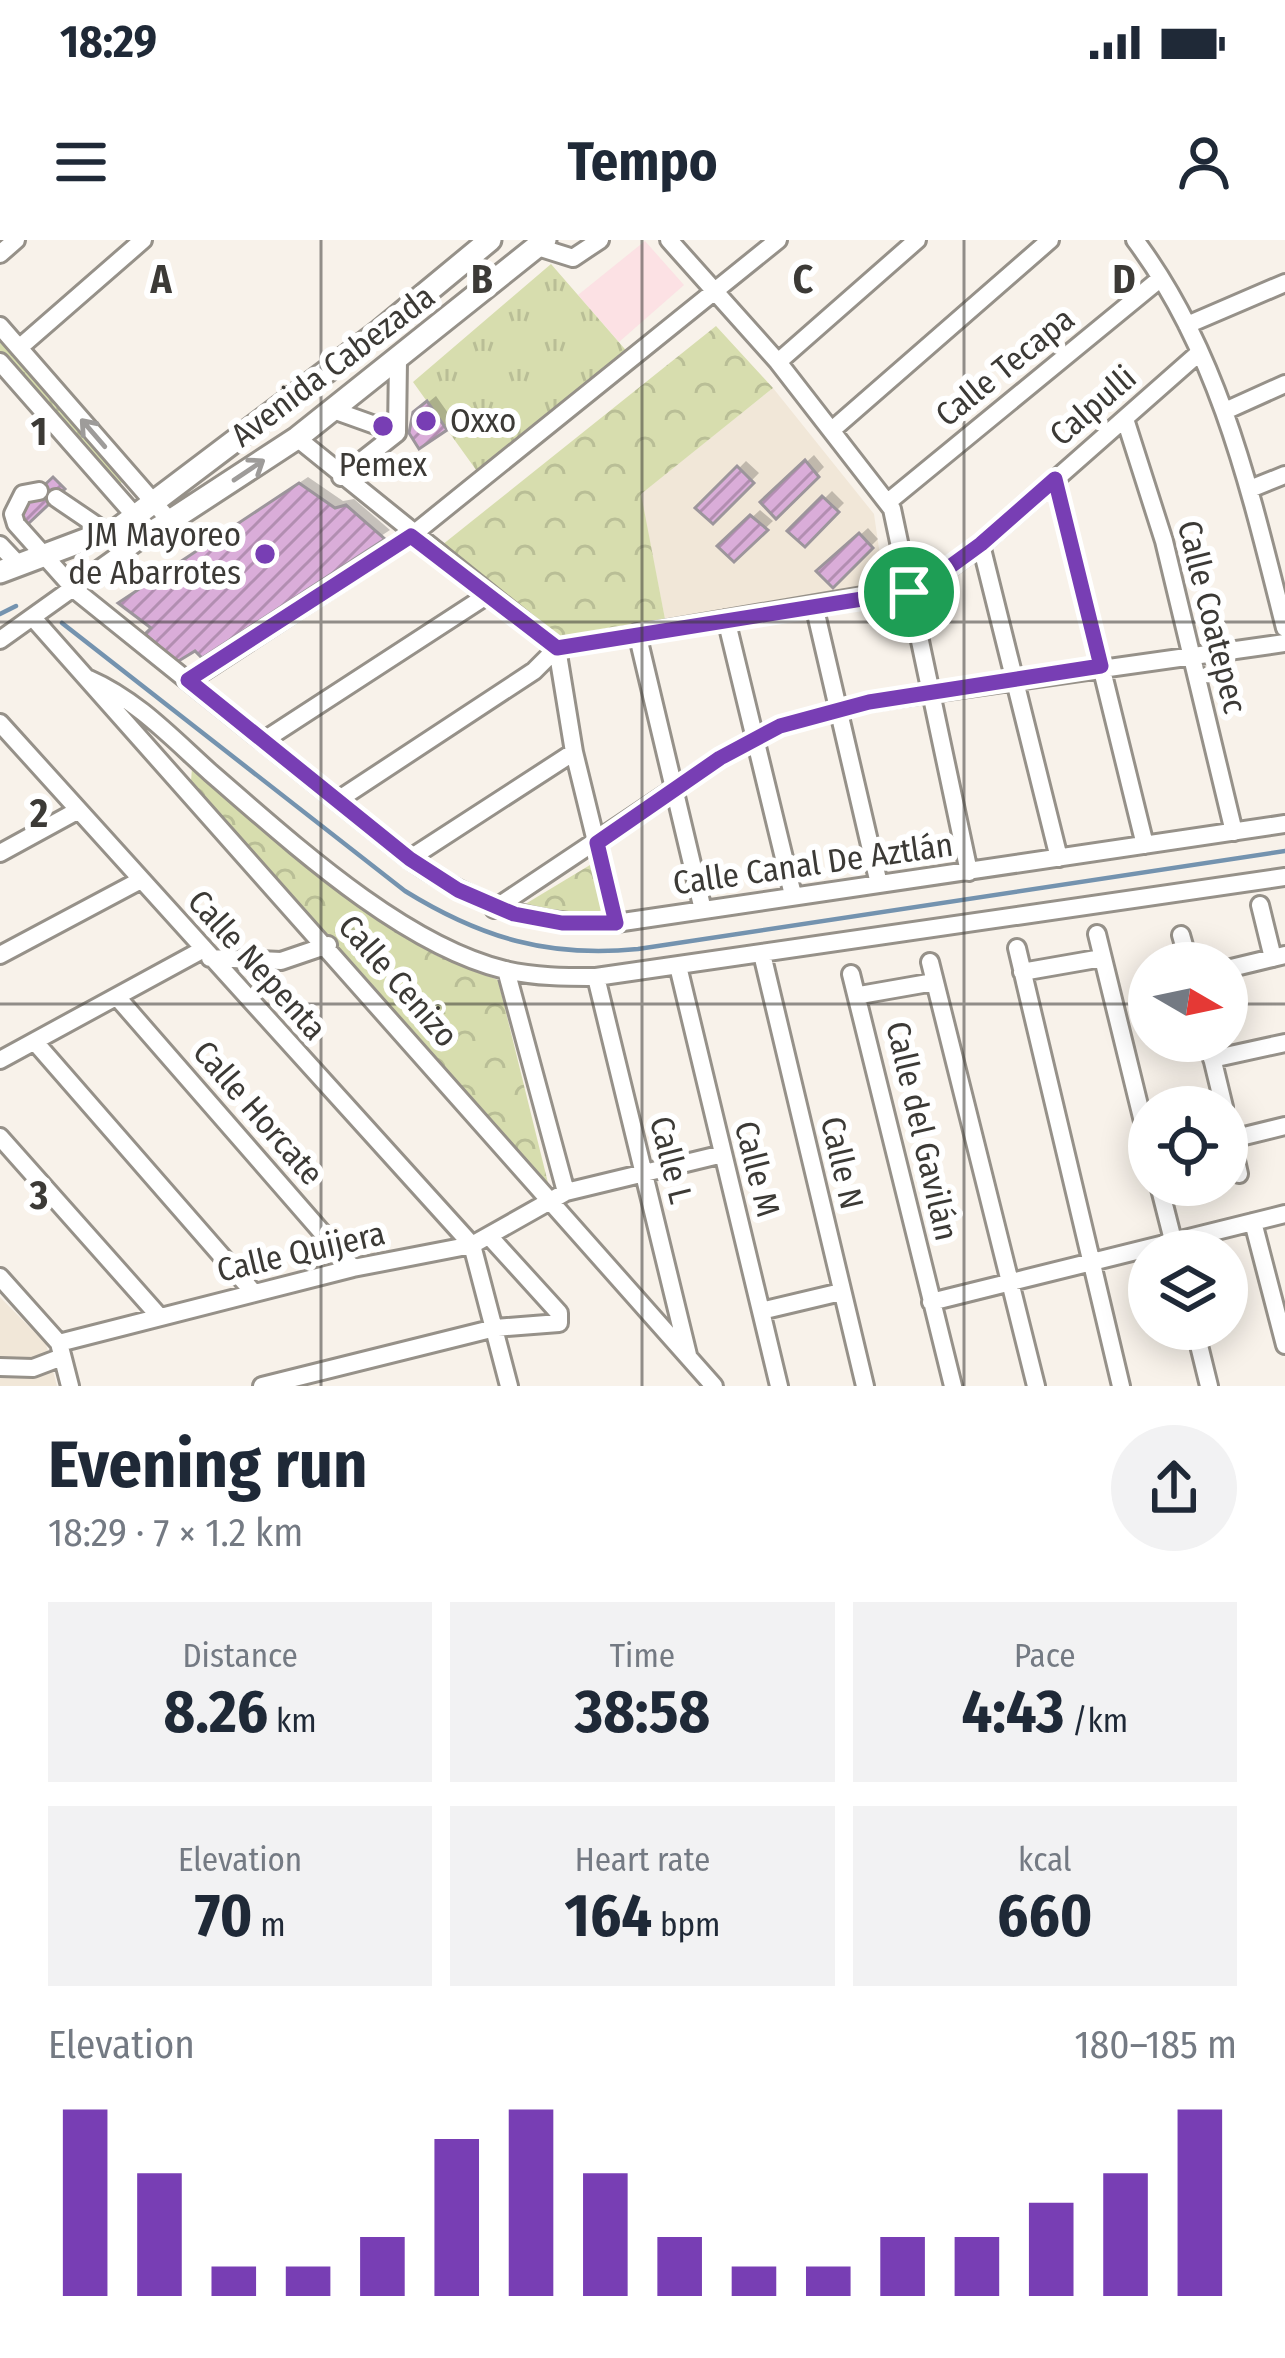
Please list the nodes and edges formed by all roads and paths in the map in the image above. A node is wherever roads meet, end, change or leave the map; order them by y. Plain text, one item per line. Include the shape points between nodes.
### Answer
1 (16, 240) edge
2 (143, 240) edge
3 (490, 240) edge
4 (600, 240) edge
5 (669, 240) edge
6 (778, 240) edge
7 (917, 240) edge
8 (1050, 240) edge
9 (1159, 240) edge
10 (542, 243) edge
11 (1138, 244) edge
12 (0, 254) edge
13 (1161, 278) junction
14 (1285, 283) edge
15 (717, 294) junction
16 (0, 326) edge
17 (1187, 326) junction
18 (19, 348) junction
19 (1200, 352) junction
20 (398, 360) junction
21 (0, 362) edge
22 (778, 362) junction
23 (1285, 384) edge
24 (333, 410) junction
25 (1225, 411) junction
26 (1125, 419) junction
27 (388, 427) junction
28 (832, 430) junction
29 (297, 438) junction
30 (1285, 475) edge
31 (340, 477) junction
32 (1055, 479) junction
33 (1250, 489) junction
34 (151, 500) junction
35 (888, 502) junction
36 (119, 525) junction
37 (160, 527) junction
38 (8, 528) edge
39 (411, 536) junction
40 (981, 544) junction
41 (0, 545) edge
42 (41, 554) junction
43 (8, 567) edge
44 (74, 590) junction
45 (909, 592) junction
46 (487, 596) junction
47 (814, 604) junction
48 (34, 619) junction
49 (726, 620) junction
50 (1285, 628) edge
51 (637, 633) junction
52 (0, 640) edge
53 (1285, 643) edge
54 (557, 648) junction
55 (1191, 653) junction
56 (1101, 666) junction
57 (89, 679) junction
58 (188, 680) junction
59 (1013, 682) junction
60 (928, 694) junction
61 (839, 708) junction
62 (0, 723) edge
63 (754, 738) junction
64 (266, 739) junction
65 (8, 746) edge
66 (574, 752) junction
67 (214, 775) junction
68 (674, 790) junction
69 (189, 791) junction
70 (338, 800) junction
71 (75, 812) junction
72 (1285, 824) edge
73 (1234, 832) junction
74 (597, 843) junction
75 (1145, 845) junction
76 (0, 853) edge
77 (1059, 858) junction
78 (410, 859) junction
79 (969, 872) junction
80 (1285, 878) edge
81 (139, 881) junction
82 (879, 884) junction
83 (793, 895) junction
84 (1260, 905) dead end
85 (494, 908) junction
86 (703, 910) junction
87 (616, 923) junction
88 (1097, 934) dead end
89 (1181, 935) dead end
90 (1183, 942) edge
91 (328, 945) junction
92 (1017, 948) dead end
93 (762, 953) junction
94 (206, 954) junction
95 (0, 955) edge
96 (1279, 957) edge
97 (1102, 958) junction
98 (929, 962) dead end
99 (1248, 964) edge
100 (678, 966) junction
101 (506, 970) junction
102 (1022, 972) junction
103 (851, 974) dead end
104 (596, 977) junction
105 (934, 982) junction
106 (860, 995) junction
107 (117, 997) junction
108 (35, 1042) junction
109 (1285, 1043) edge
110 (1248, 1046) edge
111 (0, 1060) edge
112 (1134, 1086) edge
113 (1285, 1126) edge
114 (1248, 1135) edge
115 (0, 1137) edge
116 (723, 1154) junction
117 (643, 1172) junction
118 (566, 1192) junction
119 (548, 1199) junction
120 (1285, 1214) edge
121 (1253, 1222) junction
122 (1227, 1230) edge
123 (490, 1237) junction
124 (472, 1246) junction
125 (1128, 1255) edge
126 (1090, 1262) junction
127 (353, 1268) junction
128 (0, 1277) edge
129 (1010, 1282) junction
130 (842, 1292) junction
131 (254, 1293) junction
132 (932, 1302) junction
133 (761, 1311) junction
134 (159, 1316) junction
135 (494, 1328) junction
136 (1285, 1346) edge
137 (61, 1350) junction
138 (1200, 1350) edge
139 (689, 1358) junction
140 (0, 1367) edge
141 (70, 1386) edge
142 (262, 1386) edge
143 (509, 1386) edge
144 (714, 1386) edge
145 (779, 1386) edge
146 (865, 1386) edge
147 (953, 1386) edge
148 (1036, 1386) edge
149 (1121, 1386) edge
150 (1209, 1386) edge

1 - 12 street
2 - 18 street
3 - 34 main road, Avenida Cabezada
4 - 10 street via 573,258
5 - 15 street
6 - 15 street
7 - 22 street
8 - 28 street
9 - 11 street
10 - 20 main road, Avenida Cabezada
11 - 13 street
13 - 17 street
13 - 35 street, Calle Tecapa
14 - 17 street
15 - 22 street
15 - 39 street
16 - 18 street
17 - 19 street
34 -> 18 street
19 - 25 street
19 - 26 street, Calpulli
20 - 24 main road, Avenida Cabezada
20 - 27 street
21 - 36 street
22 - 28 street
23 - 25 street
24 - 27 street
24 - 29 main road, Avenida Cabezada
25 - 33 street
26 - 32 street, Calpulli
26 - 55 street, Calle Coatepec
27 - 31 street via 392,440
28 - 35 street
29 - 31 street
37 -> 29 main road, Avenida Cabezada
30 - 33 street
31 - 39 street
32 - 40 street, Calpulli
32 - 56 street
33 - 50 street
34 - 36 main road, Avenida Cabezada
34 - 37 street
35 - 45 street
36 - 37 main road, Avenida Cabezada
36 - 38 street via 47,495 23,494
36 - 42 main road, Avenida Cabezada
37 - 44 street, Avenida Cabezada
38 - 42 street, Calle Canal De Aztlán
39 - 46 street
39 - 58 street
40 - 45 street, Calpulli
40 - 59 street
41 - 43 street
42 - 43 main road, Avenida Cabezada
42 - 44 street, Calle Canal De Aztlán
44 - 48 street, Avenida Cabezada
44 - 58 street, Calle Canal De Aztlán
45 - 47 street, Calpulli
45 - 60 street
46 - 54 street
46 - 64 street
47 - 49 street, Calpulli
47 - 61 street
48 - 52 street, Avenida Cabezada
48 - 57 street, Calle Cenizo
49 - 51 street, Calpulli
49 - 63 street
51 - 54 street, Calpulli
51 - 68 street
53 - 55 street
54 - 66 street
54 - 70 street
55 - 56 street
55 - 73 street, Calle Coatepec
56 - 59 street
56 - 75 street
57 - 67 street via 134,703
57 - 69 street, Calle Cenizo
58 - 64 street, Calle Canal De Aztlán
59 - 60 street
59 - 77 street
60 - 61 street
60 - 79 street
61 - 63 street
61 - 82 street
62 - 65 street, Calle Nepenta
63 - 68 street
63 - 83 street
64 - 70 street, Calle Canal De Aztlán
65 - 71 street, Calle Nepenta
66 - 74 street
66 - 78 street
67 - 69 street
67 - 101 street via 410,927
68 - 74 street
68 - 86 street
69 - 91 street, Calle Cenizo
70 - 78 street, Calle Canal De Aztlán
71 - 76 street
71 - 81 street, Calle Nepenta
72 - 73 street, Calle Canal De Aztlán
73 - 75 street, Calle Canal De Aztlán
74 - 85 street
74 - 87 street
75 - 77 street, Calle Canal De Aztlán
77 - 79 street, Calle Canal De Aztlán
78 - 85 street, Calle Canal De Aztlán
79 - 82 street, Calle Canal De Aztlán
80 - 93 street
81 - 94 street, Calle Nepenta
81 - 95 street
82 - 83 street, Calle Canal De Aztlán
83 - 86 street, Calle Canal De Aztlán
84 - 96 street
85 - 87 street, Calle Canal De Aztlán via 562,923
86 - 87 street, Calle Canal De Aztlán
88 - 97 street
89 - 90 street
91 - 94 street via 280,961
91 - 119 street, Calle Cenizo
92 - 102 street
93 - 100 street
93 - 130 street, Calle N
94 - 107 street
94 - 124 street, Calle Nepenta
96 - 99 street
97 - 102 street
97 - 112 street
98 - 105 street, Calle del Gavilán
100 - 104 street
100 - 116 street, Calle M
101 - 104 street
101 - 118 street
102 - 126 street
103 - 106 street, Calle del Gavilán
104 - 117 street, Calle L
105 - 106 street
105 - 129 street, Calle del Gavilán
106 - 132 street, Calle del Gavilán
107 - 108 street
107 - 127 street, Calle Horcate
108 - 111 street
108 - 131 street
109 - 110 street
113 - 114 street
115 - 134 street
116 - 117 street, Calle Quijera
116 - 133 street, Calle M
117 - 118 street, Calle Quijera
117 - 139 street, Calle L
118 - 119 street, Calle Quijera
119 - 123 street, Calle Quijera
119 - 139 street, Calle Cenizo
120 - 121 street
121 - 122 street
121 - 136 street
123 - 124 street, Calle Quijera
123 - 135 street via 559,1313 550,1328
124 - 127 street, Calle Quijera
124 - 135 street
125 - 126 street
126 - 129 street
126 - 149 street
127 - 131 street, Calle Quijera
128 - 137 street
129 - 132 street
129 - 148 street, Calle del Gavilán
130 - 133 street
130 - 146 street, Calle N
131 - 134 street, Calle Quijera
132 - 147 street, Calle del Gavilán
133 - 145 street, Calle M
134 - 137 street, Calle Quijera
135 - 142 street
135 - 143 street
137 - 140 street, Calle Quijera via 33,1368
137 - 141 street
138 - 150 street
139 - 144 street, Calle Cenizo

